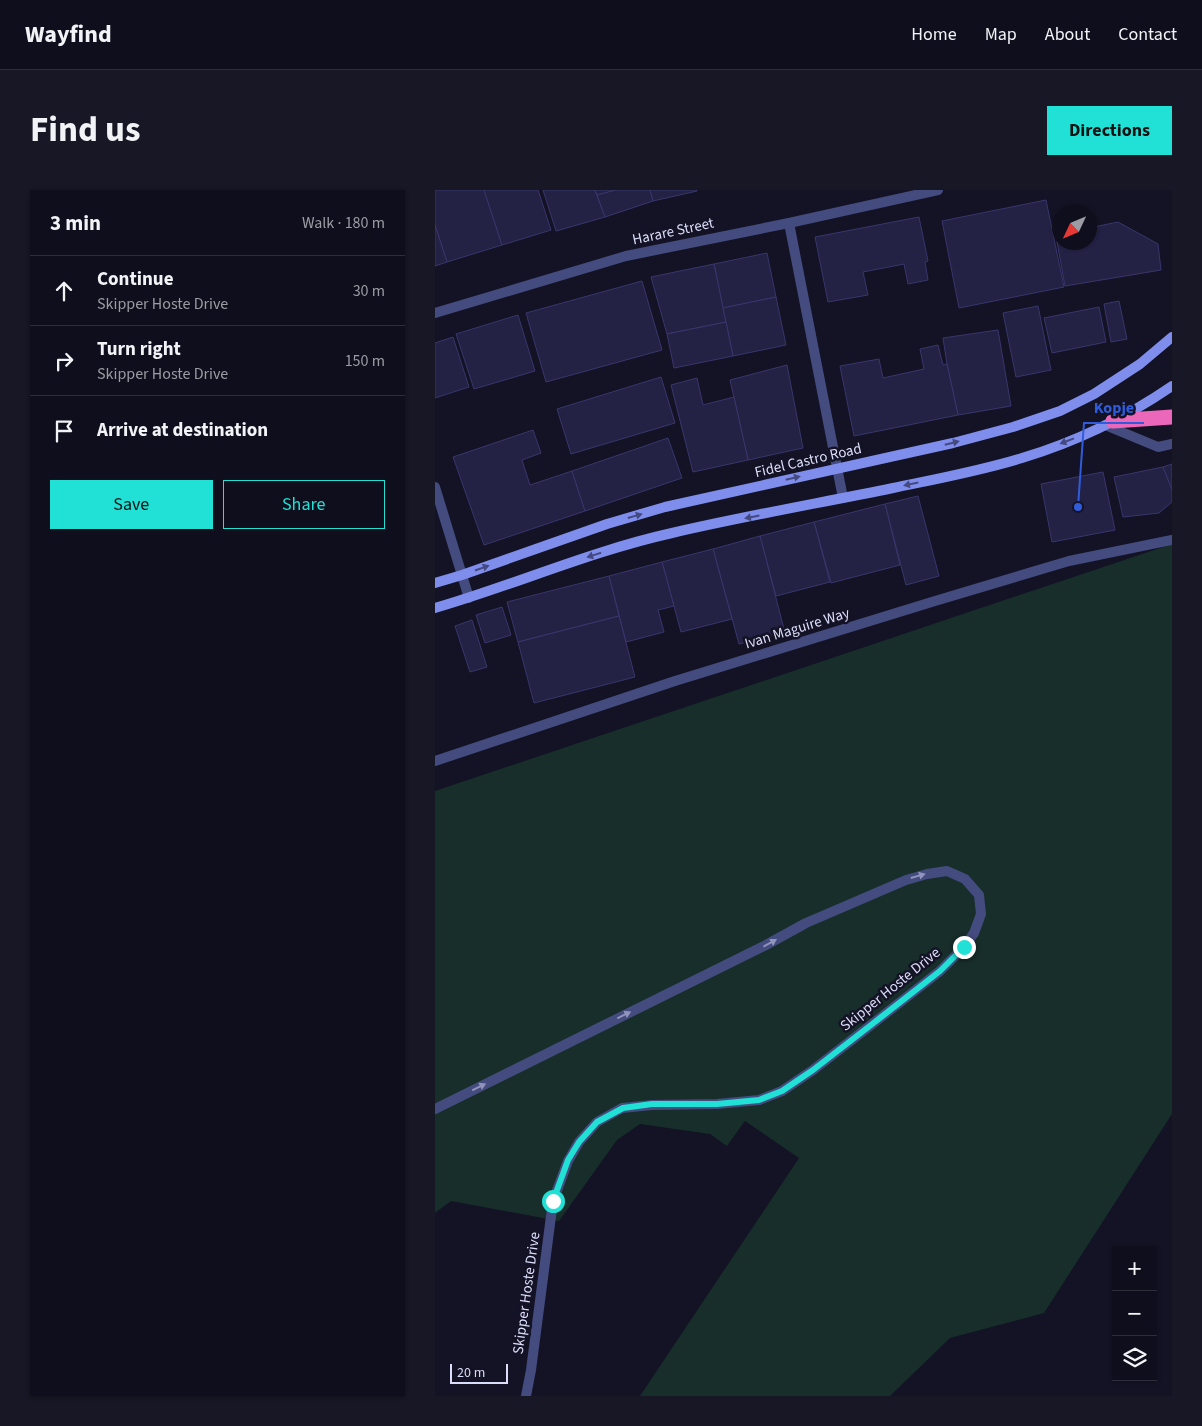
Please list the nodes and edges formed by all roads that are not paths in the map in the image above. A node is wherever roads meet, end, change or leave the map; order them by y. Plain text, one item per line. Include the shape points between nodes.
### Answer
1 (939, 190) edge
2 (921, 192) edge
3 (789, 223) junction
4 (435, 313) edge
5 (1172, 338) edge
6 (1172, 386) edge
7 (1172, 417) edge
8 (1109, 423) junction
9 (1172, 444) edge
10 (836, 469) junction
11 (435, 487) edge
12 (843, 498) junction
13 (1172, 540) edge
14 (462, 575) junction
15 (435, 583) edge
16 (469, 598) junction
17 (435, 608) edge
18 (435, 761) edge
19 (435, 1109) edge
20 (525, 1396) edge

1 - 2 street, Harare Street
2 - 3 street, Harare Street
3 - 4 street, Harare Street via 626,256
3 - 10 street
10 -> 5 main road, Fidel Castro Road via 953,443 1060,411 1094,394
6 - 8 main road
7 - 8 highway
8 - 9 street via 1158,448
8 -> 12 main road via 1022,458
10 - 12 street
14 -> 10 main road, Fidel Castro Road via 665,507
11 - 14 street
12 -> 16 main road via 671,533
13 - 18 street, Ivan Maguire Way via 1069,561 675,681
14 - 15 main road, Fidel Castro Road
14 - 16 street
16 - 17 main road
19 -> 20 street, Skipper Hoste Drive via 806,923 906,880 947,871 965,879 979,895 981,914 974,933 940,971 782,1091 759,1100 623,1108 597,1122 568,1160 553,1201

